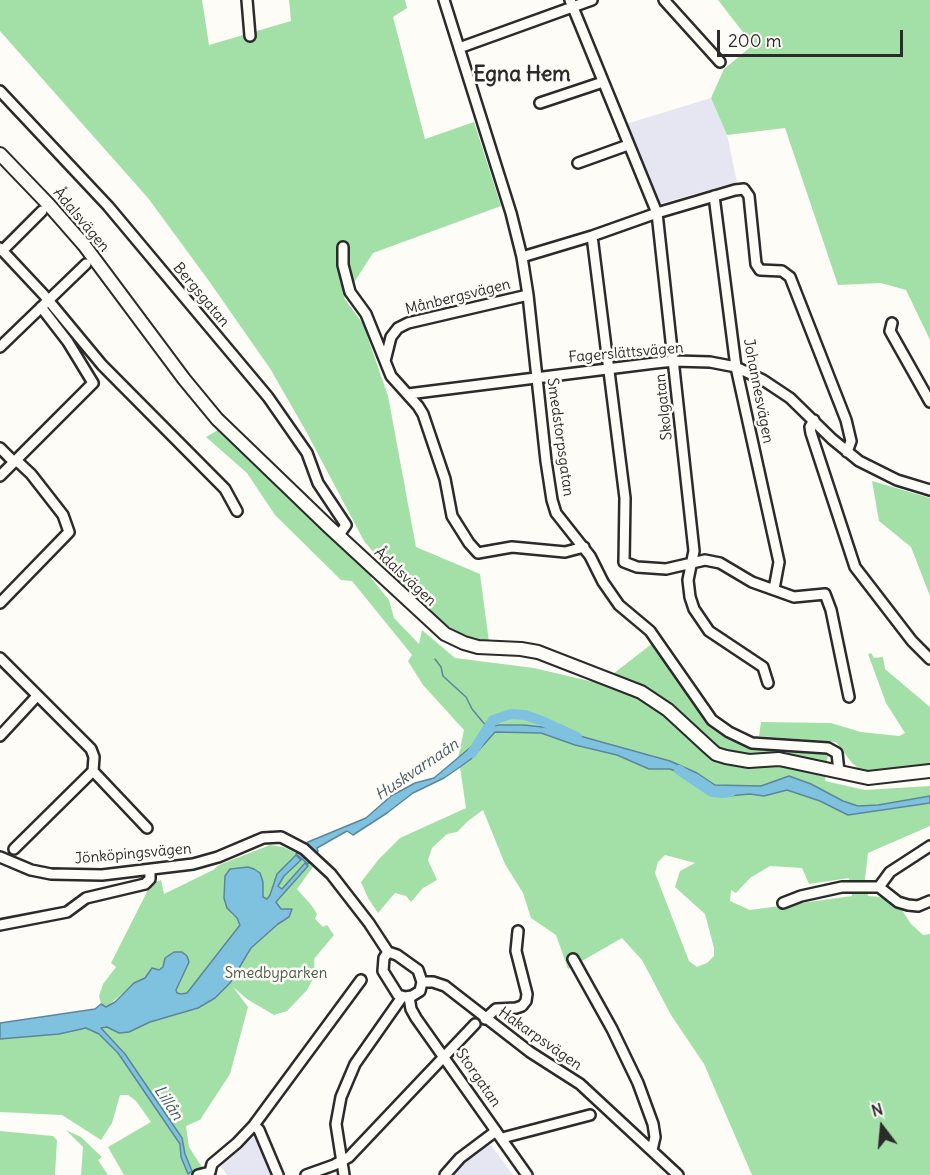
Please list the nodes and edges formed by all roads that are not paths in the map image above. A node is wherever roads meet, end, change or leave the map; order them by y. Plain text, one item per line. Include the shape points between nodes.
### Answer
1 (247, 0) edge
2 (444, 0) edge
3 (592, 0) edge
4 (664, 0) edge
5 (572, 4) edge
6 (250, 36) dead end
7 (459, 48) junction
8 (720, 62) dead end
9 (603, 82) junction
10 (0, 91) edge
11 (540, 103) dead end
12 (628, 145) junction
13 (0, 154) edge
14 (578, 163) dead end
15 (714, 196) junction
16 (42, 211) dead end
17 (657, 213) junction
18 (592, 236) junction
19 (344, 247) dead end
20 (1, 250) edge
21 (522, 257) junction
22 (86, 264) dead end
23 (528, 295) junction
24 (45, 304) junction
25 (892, 323) dead end
26 (0, 347) edge
27 (384, 361) junction
28 (674, 361) junction
29 (736, 367) junction
30 (610, 368) junction
31 (537, 377) junction
32 (408, 394) junction
33 (930, 402) edge
34 (814, 420) junction
35 (0, 448) edge
36 (847, 452) junction
37 (15, 461) junction
38 (0, 476) edge
39 (930, 490) edge
40 (237, 511) dead end
41 (339, 535) junction
42 (584, 547) junction
43 (691, 564) junction
44 (774, 590) junction
45 (0, 603) edge
46 (0, 658) edge
47 (930, 659) edge
48 (768, 683) dead end
49 (37, 696) junction
50 (849, 697) dead end
51 (1, 732) edge
52 (93, 771) junction
53 (930, 771) edge
54 (839, 772) junction
55 (147, 828) dead end
56 (930, 846) edge
57 (14, 849) dead end
58 (0, 857) edge
59 (150, 870) junction
60 (879, 887) junction
61 (930, 901) edge
62 (783, 903) dead end
63 (0, 924) edge
64 (518, 931) dead end
65 (388, 952) junction
66 (573, 959) dead end
67 (361, 980) dead end
68 (422, 982) junction
69 (405, 997) junction
70 (485, 1018) junction
71 (476, 1024) dead end
72 (445, 1058) junction
73 (590, 1115) dead end
74 (254, 1125) junction
75 (499, 1135) junction
76 (652, 1150) junction
77 (342, 1161) junction
78 (212, 1174) edge
79 (198, 1175) edge
80 (278, 1175) edge
81 (306, 1175) edge
82 (344, 1175) edge
83 (445, 1175) edge
84 (527, 1175) edge
85 (678, 1175) edge

1 - 6 street
2 - 7 street, Smedstorpsgatan
3 - 5 street
4 - 8 street
5 - 7 street
5 - 9 street, Skolgatan
7 - 21 street, Smedstorpsgatan
9 - 11 street
9 - 12 street, Skolgatan
10 - 41 street, Bergsgatan via 108,206 268,397 307,453 318,483 346,525
12 - 14 street
12 - 17 street, Skolgatan
13 - 41 main road, Ådalsvägen via 84,245 217,419
15 - 17 street
15 - 29 street, Johannesvägen
15 - 36 street via 744,189 749,196 756,264 760,270 782,271 790,278 846,420 850,441
16 - 20 street
17 - 18 street
17 - 28 street, Skolgatan
18 - 21 street
18 - 30 street
19 - 27 street via 343,265 350,292 366,314
20 - 24 street
21 - 23 street, Smedstorpsgatan
22 - 24 street
23 - 27 street, Månbergsvägen via 408,323 391,336
23 - 31 street, Smedstorpsgatan
24 - 26 street
24 - 37 street via 93,383
24 - 40 street via 225,489
25 - 33 street via 890,332
27 - 32 street via 391,376
28 - 29 street, Fagerslättsvägen
28 - 30 street, Fagerslättsvägen
28 - 43 street, Skolgatan via 694,551
29 - 34 street, Fagerslättsvägen via 790,398
29 - 44 street, Johannesvägen via 779,562
30 - 31 street, Fagerslättsvägen
30 - 43 street via 625,498 624,562 666,569
31 - 32 street, Fagerslättsvägen
31 - 42 street, Smedstorpsgatan via 552,500 556,513
32 - 42 street via 423,414 445,479 452,516 478,553 512,547 565,552
34 - 36 street, Fagerslättsvägen
34 - 47 street via 811,433 855,567
35 - 37 street
36 - 39 street, Fagerslättsvägen via 897,480
37 - 38 street
37 - 45 street via 31,474 63,514 69,532
41 - 54 main road, Ådalsvägen via 453,638 478,647 538,652 641,692 668,710 707,747 726,757 778,759
42 - 54 street, Smedstorpsgatan via 619,605 650,631 712,720 752,742 828,748 837,753
43 - 44 street via 705,560 720,563
43 - 48 street, Skolgatan via 690,597 701,622 763,667
44 - 50 street via 794,597 825,594
46 - 49 street
49 - 51 street
49 - 52 street via 91,749
52 - 55 street
52 - 57 street
53 - 54 main road, Ådalsvägen via 877,778
56 - 60 street via 890,872
58 - 59 street, Jönköpingsvägen via 51,874 82,876
59 - 63 street via 150,879 145,884 86,898 67,912
59 - 65 street, Jönköpingsvägen via 204,862 268,837 285,839 320,863 339,883
60 - 61 street via 908,905
60 - 62 street via 842,887
64 - 70 street via 516,951 526,1001 516,1008 496,1009
65 - 68 street via 418,970
65 - 69 street, Storgatan via 384,975 395,993
66 - 76 street via 638,1083 653,1124
67 - 74 street
68 - 69 street via 420,991
68 - 70 street, Hakarpsvägen via 440,984
69 - 72 street, Storgatan
69 - 77 street via 369,1043 347,1082 336,1124
70 - 76 street, Hakarpsvägen via 580,1084
71 - 72 street
72 - 75 street, Storgatan
72 - 77 street
73 - 75 street
74 - 78 street via 212,1164
74 - 80 street
75 - 83 street via 460,1158
75 - 84 street, Storgatan
76 - 85 street, Hakarpsvägen
77 - 81 street
77 - 82 street
78 - 79 street

